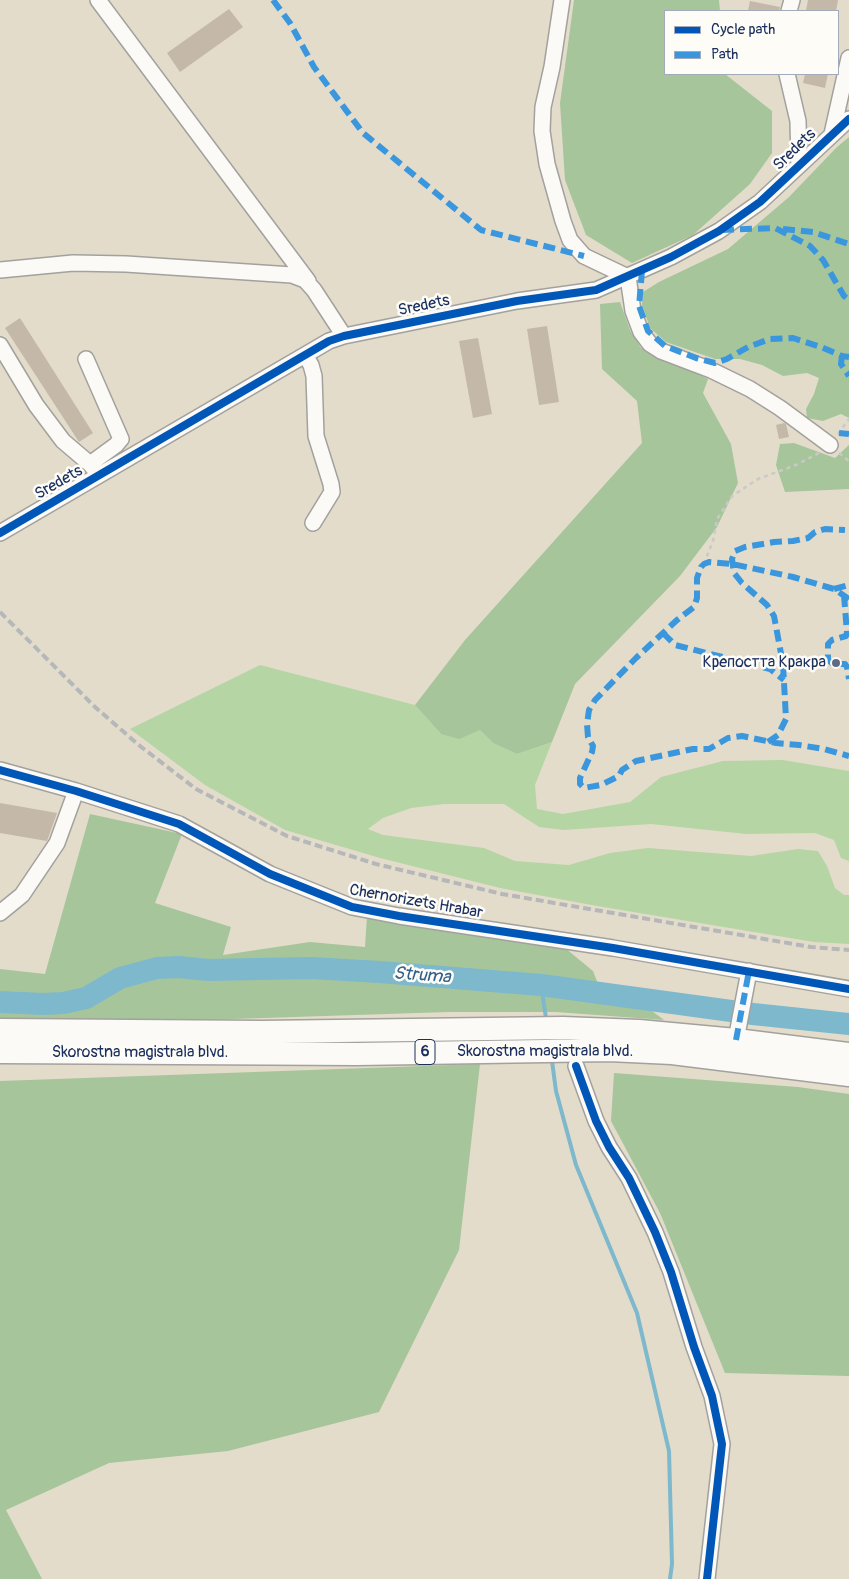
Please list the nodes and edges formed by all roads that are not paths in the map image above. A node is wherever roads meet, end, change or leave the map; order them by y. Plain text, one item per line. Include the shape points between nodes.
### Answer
1 (98, 0) edge
2 (562, 0) edge
3 (849, 58) edge
4 (787, 75) edge
5 (849, 119) edge
6 (832, 134) junction
7 (800, 165) junction
8 (0, 270) edge
9 (628, 277) junction
10 (314, 290) junction
11 (344, 336) junction
12 (0, 345) edge
13 (305, 355) junction
14 (86, 359) dead end
15 (830, 445) road end
16 (94, 470) junction
17 (313, 523) dead end
18 (0, 533) edge
19 (0, 770) edge
20 (76, 791) junction
21 (0, 913) edge
22 (747, 978) junction
23 (849, 989) edge
24 (0, 1030) edge
25 (736, 1035) junction
26 (609, 1050) junction
27 (0, 1052) edge
28 (465, 1052) junction
29 (849, 1054) edge
30 (576, 1066) junction
31 (849, 1075) edge
32 (706, 1579) edge

1 - 10 street
2 - 9 street via 543,107 542,131 547,164 570,240 584,256
3 - 6 street
4 - 7 street via 798,121
5 - 6 street, Sredets
6 - 7 street, Sredets
7 - 9 street, Sredets via 760,202 719,230
8 - 10 street via 73,263 126,264 292,275 305,280
9 - 11 street, Sredets via 596,290 517,301
9 - 15 street via 633,311 641,332 650,344 750,389
10 - 11 street
11 - 13 street, Sredets via 329,340
12 - 16 street via 36,405 63,441
13 - 16 street, Sredets
13 - 17 street via 314,376 316,436 332,484 332,492
14 - 16 street via 121,438
16 - 18 street, Sredets
19 - 20 street, Chernorizets Hrabar
20 - 21 street via 57,843 22,895
20 - 22 street, Chernorizets Hrabar via 179,824 270,874 352,907
22 - 23 street, Chernorizets Hrabar
22 - 25 street
24 - 25 highway, Skorostna magistrala blvd. / 6 via 262,1032 563,1028
25 - 29 highway, Skorostna magistrala blvd. / 6
26 - 28 highway, Skorostna magistrala blvd. / 6
26 - 30 highway via 587,1054
26 - 31 highway, Skorostna magistrala blvd. / 6 via 672,1053
27 - 28 highway, Skorostna magistrala blvd. / 6
28 - 30 highway via 560,1055 569,1058
30 - 32 street via 596,1121 655,1232 712,1396 722,1444

